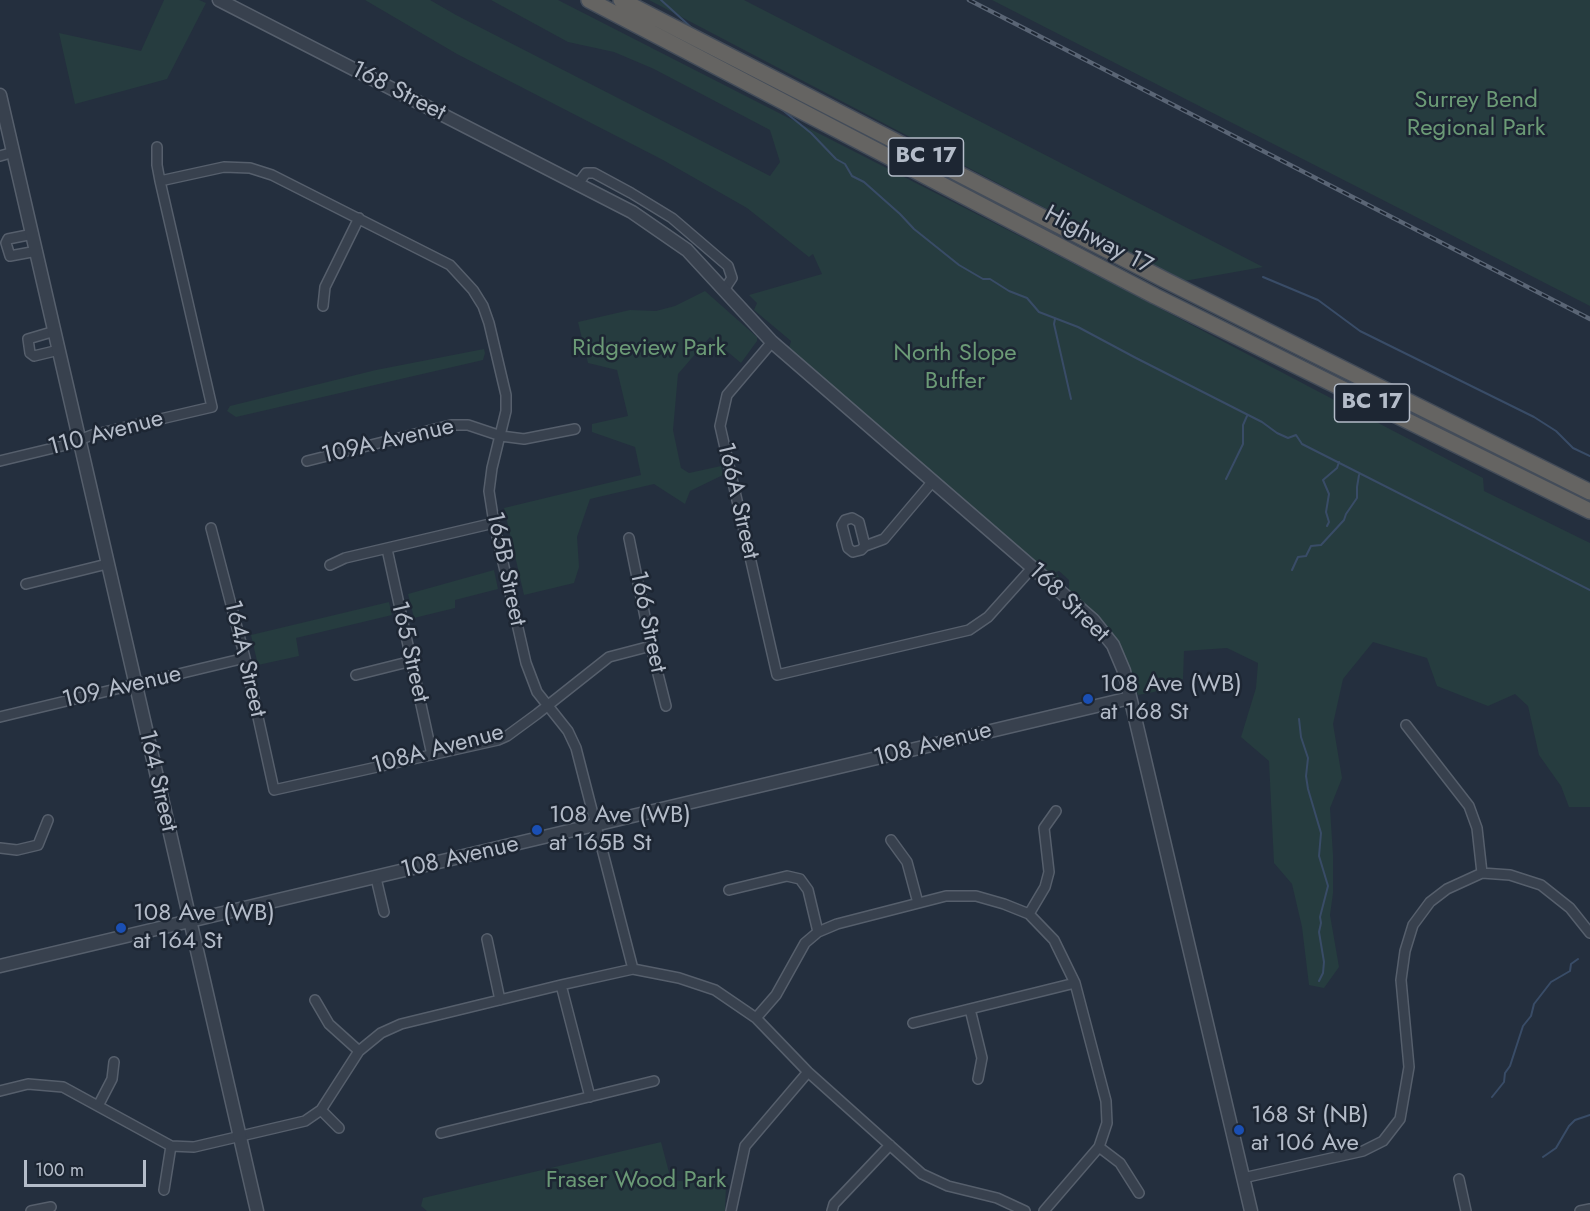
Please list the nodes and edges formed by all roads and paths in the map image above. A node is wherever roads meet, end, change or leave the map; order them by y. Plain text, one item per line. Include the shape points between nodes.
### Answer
1 (219, 0) edge
2 (590, 0) edge
3 (621, 0) edge
4 (0, 94) edge
5 (5, 135) edge
6 (157, 147) dead end
7 (14, 152) junction
8 (0, 156) edge
9 (160, 181) junction
10 (577, 185) junction
11 (359, 219) junction
12 (33, 234) junction
13 (37, 251) junction
14 (724, 290) junction
15 (323, 306) dead end
16 (55, 331) junction
17 (771, 342) junction
18 (59, 350) junction
19 (575, 429) dead end
20 (501, 436) junction
21 (78, 441) junction
22 (0, 461) edge
23 (307, 461) dead end
24 (933, 481) junction
25 (1590, 492) edge
26 (1590, 511) edge
27 (494, 523) junction
28 (211, 528) dead end
29 (628, 538) dead end
30 (865, 546) dead end
31 (387, 549) junction
32 (107, 564) junction
33 (330, 565) dead end
34 (1032, 568) junction
35 (26, 584) dead end
36 (651, 646) junction
37 (245, 658) junction
38 (412, 661) junction
39 (356, 675) dead end
40 (135, 686) junction
41 (1130, 698) junction
42 (546, 705) junction
43 (666, 706) dead end
44 (0, 717) edge
45 (1406, 725) dead end
46 (432, 755) junction
47 (274, 790) joint
48 (1056, 811) dead end
49 (48, 820) dead end
50 (596, 826) junction
51 (891, 840) dead end
52 (0, 848) edge
53 (1482, 873) junction
54 (376, 878) junction
55 (729, 890) dead end
56 (918, 903) junction
57 (384, 912) dead end
58 (1029, 914) junction
59 (189, 921) junction
60 (818, 932) junction
61 (1590, 933) edge
62 (486, 939) dead end
63 (0, 966) edge
64 (633, 969) junction
65 (1075, 983) junction
66 (561, 985) junction
67 (315, 1000) dead end
68 (500, 1000) junction
69 (970, 1009) junction
70 (756, 1018) junction
71 (913, 1023) dead end
72 (359, 1051) junction
73 (114, 1062) dead end
74 (808, 1072) junction
75 (978, 1079) dead end
76 (654, 1081) dead end
77 (0, 1091) edge
78 (590, 1097) junction
79 (98, 1106) junction
80 (321, 1110) junction
81 (339, 1128) dead end
82 (441, 1133) dead end
83 (239, 1136) junction
84 (890, 1145) junction
85 (171, 1146) junction
86 (1099, 1147) junction
87 (1243, 1178) junction
88 (1459, 1179) dead end
89 (164, 1190) dead end
90 (1139, 1193) dead end
91 (51, 1207) dead end
92 (1590, 1209) edge
93 (31, 1211) edge
94 (256, 1211) edge
95 (731, 1211) edge
96 (832, 1211) edge
97 (1025, 1211) edge
98 (1044, 1211) edge
99 (1251, 1211) edge
100 (1466, 1211) edge
101 (1580, 1211) edge

1 - 10 street, 168 Street
2 - 26 highway, Highway 17 / BC 17 via 1155,296
3 - 25 highway, Highway 17 / BC 17 via 1165,280
4 - 5 street, 164 Street
5 - 7 street, 164 Street
6 - 9 street
7 - 8 street
7 - 12 street, 164 Street
9 - 11 street, 165B Street via 224,167 250,168 272,174
9 - 21 street, 110 Avenue via 212,407
10 - 14 street, 168 Street via 632,212 687,250
10 - 14 street via 586,173 594,173 672,218 728,266 732,278
11 - 15 street via 325,287
11 - 20 street, 165B Street via 450,265 473,290 489,323 506,395
12 - 13 street, 164 Street
12 - 13 street via 6,241 9,254
13 - 16 street, 164 Street
14 - 17 street, 168 Street
16 - 18 street, 164 Street
16 - 18 street via 28,339 30,353 34,356
17 - 24 street, 168 Street
17 - 34 street, 166A Street via 727,395 720,426 777,675 969,630 988,617
18 - 21 street, 164 Street
19 - 20 street, 109A Avenue via 524,438
20 - 23 street, 109A Avenue via 468,425 451,425
20 - 27 street, 165B Street via 489,491
21 - 22 street, 110 Avenue
21 - 32 street, 164 Street
24 - 30 street via 884,539
24 - 34 street, 168 Street
27 - 31 street
27 - 42 street, 165B Street via 526,663
28 - 37 street, 164A Street
29 - 36 street, 166 Street
31 - 33 street
31 - 38 street, 165 Street
32 - 35 street
32 - 40 street, 164 Street
34 - 41 street, 168 Street via 1093,620 1113,645
36 - 42 street, 108A Avenue via 609,657
36 - 43 street, 166 Street
37 - 40 street, 109 Avenue
37 - 47 street, 164A Street
38 - 39 street
38 - 46 street, 165 Street
40 - 44 street, 109 Avenue
40 - 59 street, 164 Street
41 - 50 street, 108 Avenue
41 - 87 street, 168 Street
42 - 46 street, 108A Avenue via 498,740
42 - 50 street, 165B Street via 568,731 576,748
45 - 53 street via 1469,806 1477,828
46 - 47 street, 108A Avenue
48 - 58 street via 1044,828 1049,872
49 - 52 street via 38,845 17,850
50 - 54 street, 108 Avenue
50 - 64 street, 165B Street
51 - 56 street via 907,862
53 - 61 street via 1510,875 1541,885 1570,908
53 - 87 street via 1447,889 1430,902 1413,925 1401,980 1409,1067 1400,1119 1383,1141 1363,1151
54 - 57 street
54 - 59 street, 108 Avenue
55 - 60 street via 787,876 800,879 808,890
56 - 58 street via 946,896 976,896
56 - 60 street
58 - 65 street via 1053,940
59 - 63 street, 108 Avenue
59 - 83 street, 164 Street
60 - 70 street via 805,943 776,995
62 - 68 street
64 - 66 street
64 - 70 street via 715,990
65 - 69 street
65 - 86 street via 1106,1101 1107,1122
66 - 68 street
66 - 78 street
67 - 72 street via 329,1024
68 - 72 street via 401,1024 381,1033
69 - 71 street
69 - 75 street via 982,1058
70 - 74 street
72 - 80 street
73 - 79 street via 112,1079
74 - 84 street
74 - 95 street via 745,1146
76 - 78 street
77 - 79 street via 28,1084 63,1087
78 - 82 street
79 - 85 street
80 - 81 street
80 - 83 street via 305,1121
83 - 85 street via 194,1147
83 - 94 street, 164 Street
84 - 96 street via 834,1204
84 - 97 street via 922,1174
85 - 89 street
86 - 90 street via 1120,1163
86 - 98 street
87 - 99 street, 168 Street
88 - 100 street
91 - 93 street
92 - 101 street

